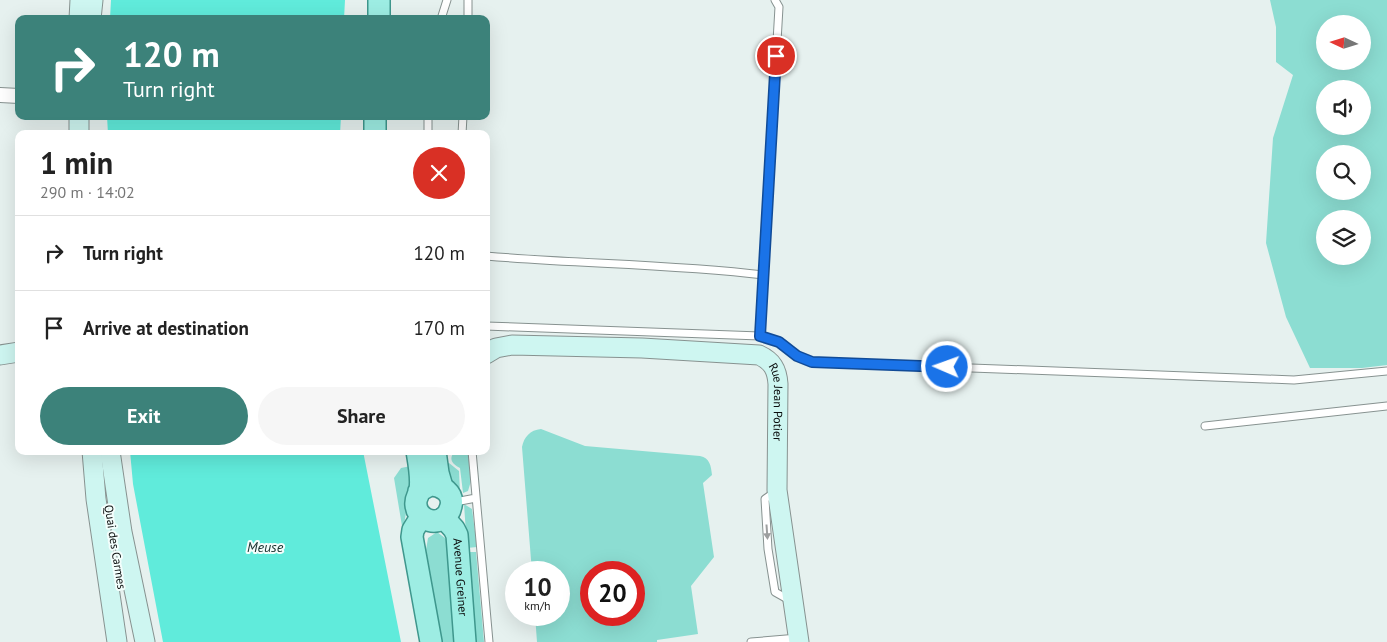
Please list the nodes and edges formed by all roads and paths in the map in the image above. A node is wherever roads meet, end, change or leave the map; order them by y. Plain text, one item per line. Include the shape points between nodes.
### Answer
1 (80, 0) edge
2 (93, 0) edge
3 (379, 0) edge
4 (447, 0) edge
5 (468, 0) edge
6 (775, 0) edge
7 (79, 15) edge
8 (91, 15) edge
9 (380, 15) edge
10 (442, 15) edge
11 (468, 15) edge
12 (0, 95) edge
13 (15, 96) edge
14 (490, 256) edge
15 (764, 275) junction
16 (490, 326) edge
17 (760, 336) junction
18 (490, 352) edge
19 (15, 353) edge
20 (0, 355) edge
21 (1387, 371) edge
22 (1387, 406) edge
23 (1205, 426) dead end
24 (92, 455) edge
25 (104, 455) edge
26 (111, 455) edge
27 (418, 455) edge
28 (436, 455) edge
29 (472, 455) edge
30 (420, 492) junction
31 (476, 498) junction
32 (446, 502) junction
33 (422, 517) junction
34 (109, 584) junction
35 (799, 640) edge
36 (430, 641) edge
37 (109, 642) edge
38 (118, 642) edge
39 (132, 642) edge
40 (145, 642) edge
41 (465, 642) edge
42 (489, 642) edge
43 (751, 642) edge

1 - 7 main road
2 - 8 main road
3 - 9 main road
4 - 10 lane
5 - 11 lane
6 - 15 lane via 779,7
12 - 13 street
14 - 15 lane via 706,268
15 - 17 lane
16 - 17 lane
17 - 21 lane via 779,342 797,356 812,362 1294,380
18 - 35 main road, Rue Jean Potier via 512,345 642,348 759,355 773,364 777,374 777,490
19 - 20 main road
22 - 23 lane
24 - 34 main road, Quai des Carmes
25 - 39 main road, Quai des Carmes via 112,536
26 - 40 main road via 122,532
27 - 30 main road
28 - 32 main road
29 - 31 lane
30 - 32 main road via 430,485
30 - 33 main road via 416,496 416,507
31 - 32 lane
31 - 42 lane
32 - 33 main road via 432,521
32 - 41 main road, Avenue Greiner via 451,525 457,535
33 - 36 main road via 412,537
34 - 37 main road
34 - 38 main road, Quai des Carmes
35 - 43 lane

